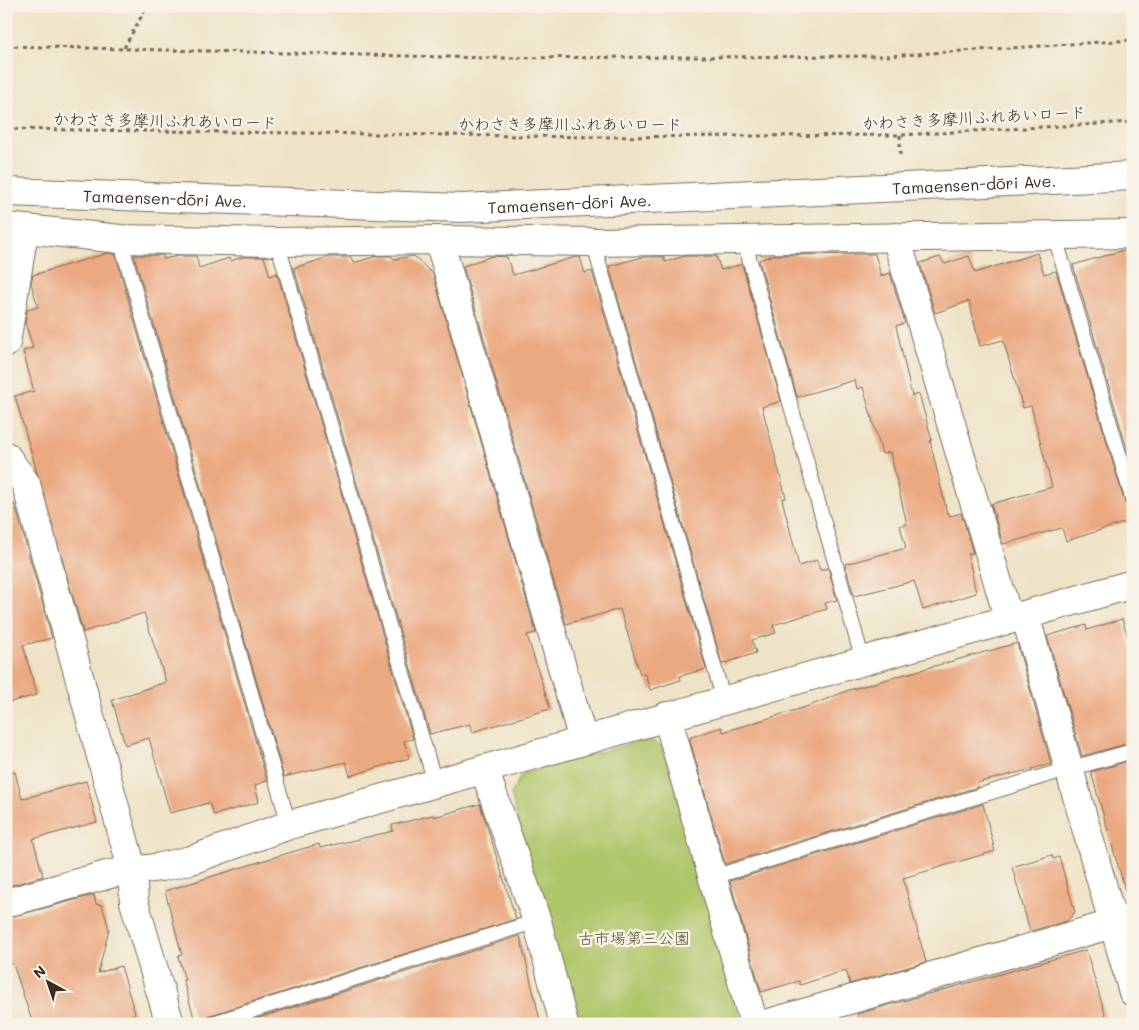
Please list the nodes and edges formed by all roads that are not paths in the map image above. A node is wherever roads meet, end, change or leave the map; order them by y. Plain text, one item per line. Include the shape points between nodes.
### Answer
1 (1133, 176) edge
2 (6, 192) edge
3 (15, 229) edge
4 (1133, 234) edge
5 (896, 237) junction
6 (1055, 237) junction
7 (120, 239) junction
8 (440, 240) junction
9 (744, 240) junction
10 (277, 242) junction
11 (593, 242) junction
12 (6, 343) edge
13 (6, 456) edge
14 (1133, 501) edge
15 (1133, 584) edge
16 (1017, 617) junction
17 (863, 661) junction
18 (724, 700) junction
19 (667, 716) junction
20 (584, 740) junction
21 (1133, 751) edge
22 (484, 769) junction
23 (1069, 769) junction
24 (435, 783) junction
25 (289, 825) junction
26 (132, 869) junction
27 (713, 878) junction
28 (6, 903) edge
29 (537, 921) junction
30 (1123, 921) edge
31 (1133, 992) edge
32 (170, 1024) edge
33 (210, 1024) edge
34 (564, 1024) edge
35 (754, 1024) edge
36 (766, 1024) edge

1 - 2 street, Tamaensen-dōri Ave. via 462,208
3 - 7 street
3 - 12 street
4 - 6 street
5 - 6 street
5 - 9 street
5 - 16 street
6 - 14 lane
7 - 10 street
7 - 25 lane
8 - 10 street
8 - 11 street
8 - 20 street
9 - 11 street
9 - 17 lane
10 - 24 lane
11 - 18 lane
13 - 26 street via 26,484
15 - 16 street
16 - 17 street
16 - 23 street
17 - 18 street
18 - 19 street
19 - 20 street
19 - 27 street
20 - 22 street
21 - 23 lane
22 - 24 street
22 - 29 street
23 - 27 lane
23 - 30 street
24 - 25 street
25 - 26 street via 191,860
26 - 28 street
26 - 32 street via 134,902
27 - 35 street
29 - 33 lane
29 - 34 street
30 - 31 street
30 - 36 street

